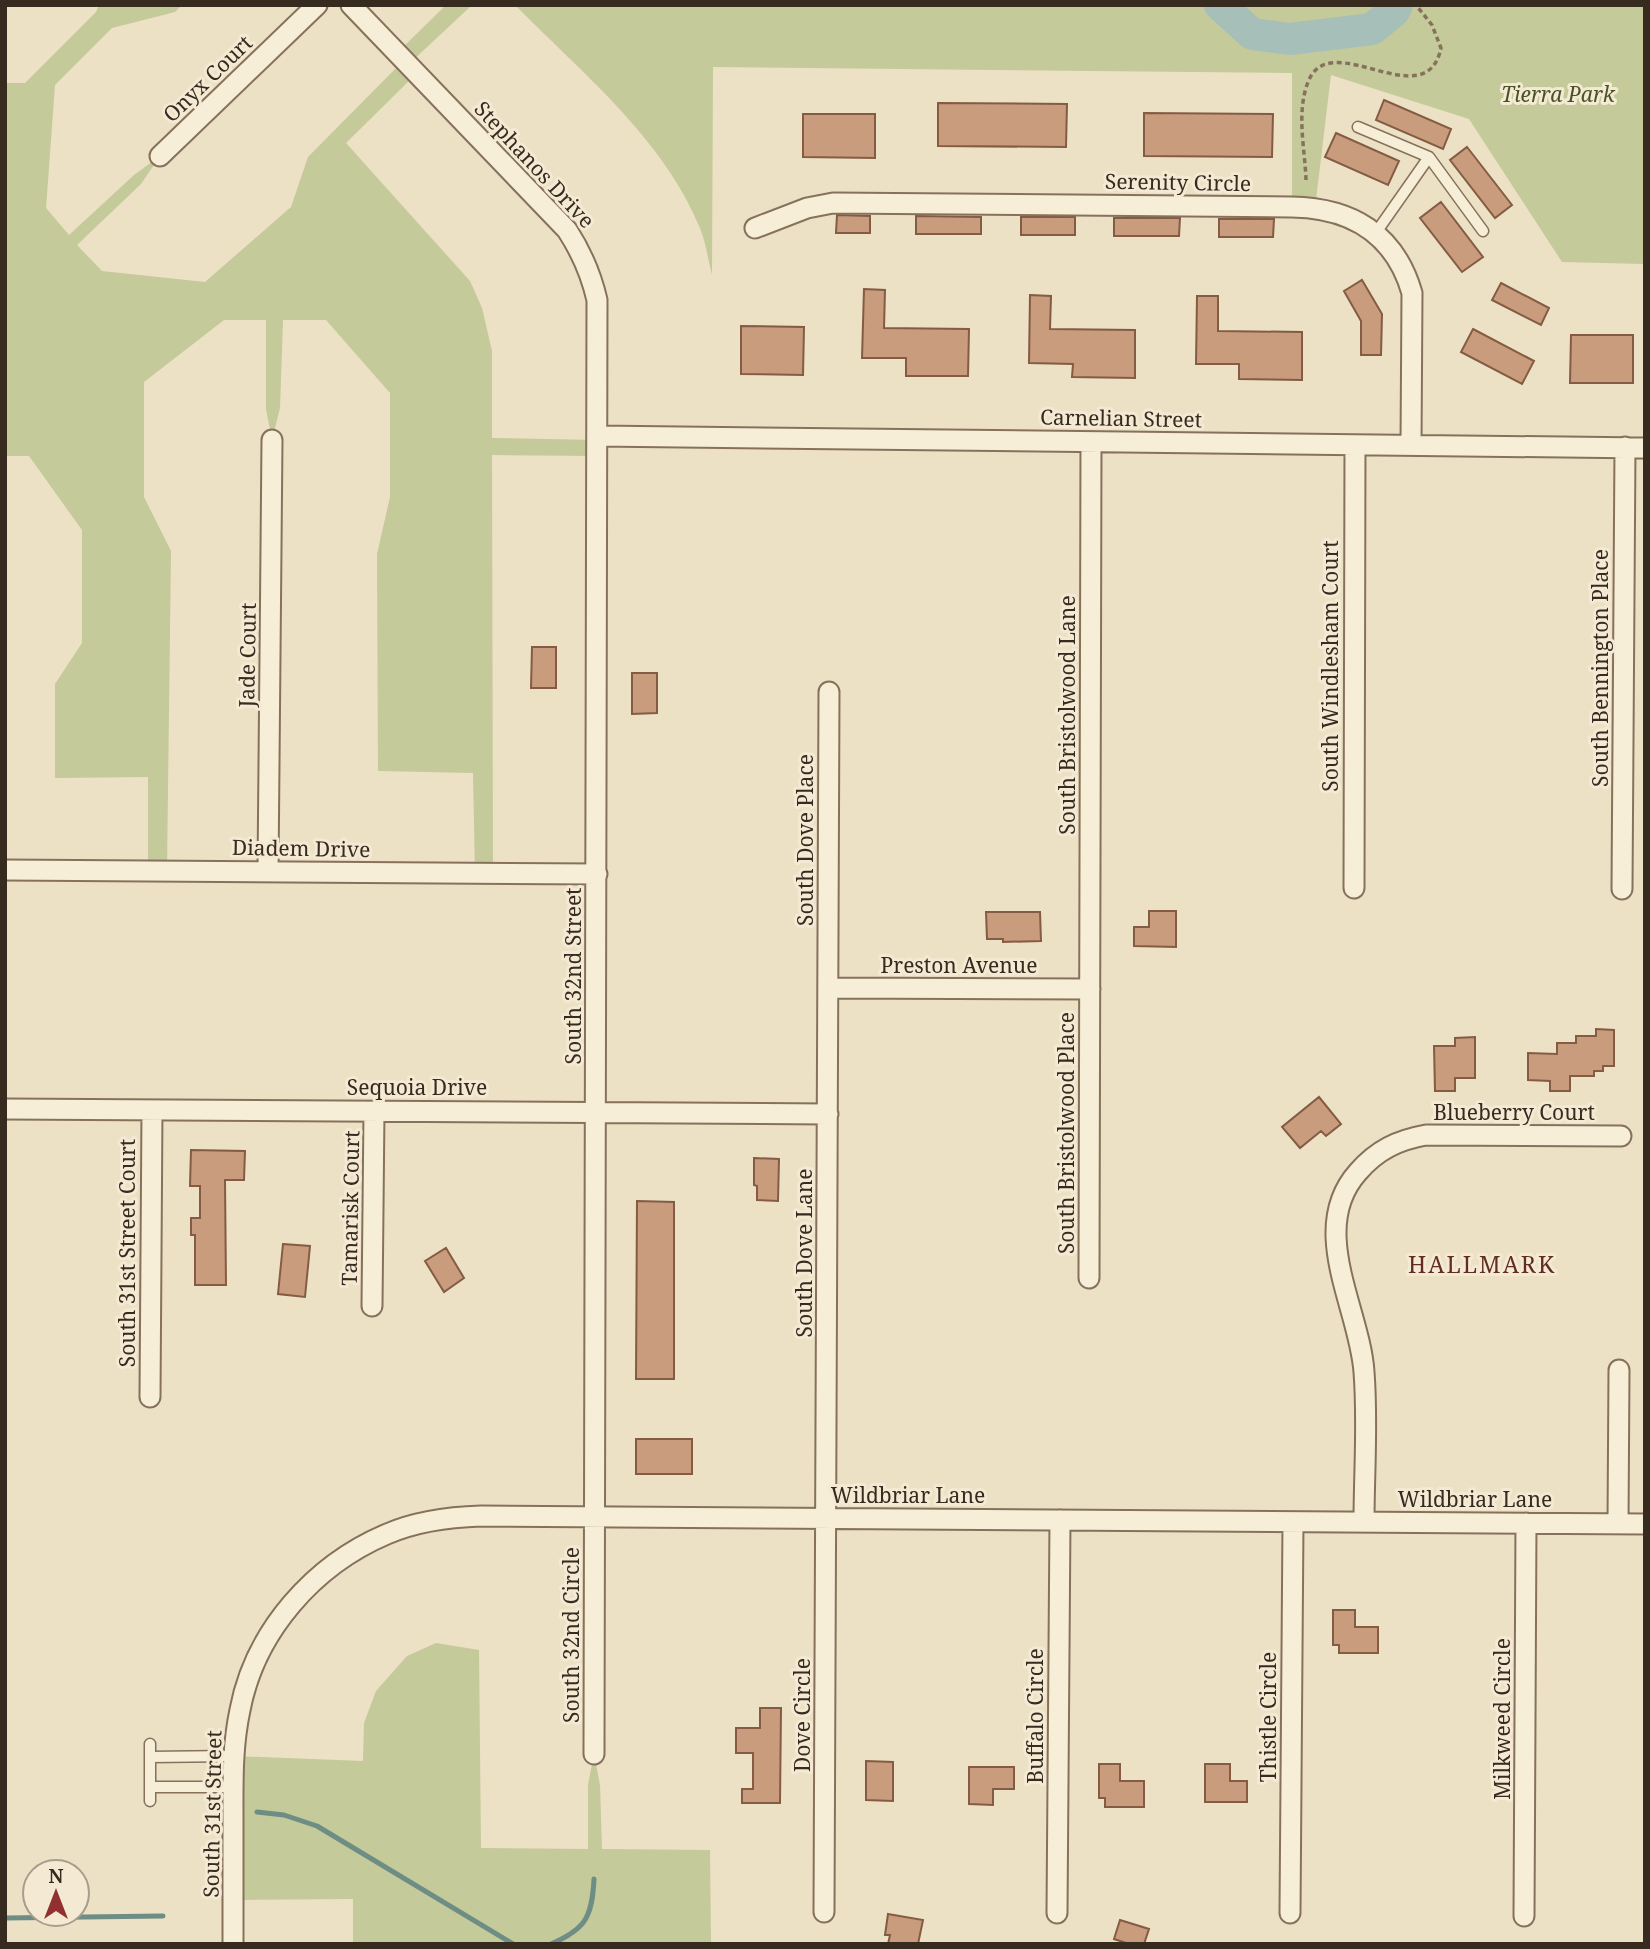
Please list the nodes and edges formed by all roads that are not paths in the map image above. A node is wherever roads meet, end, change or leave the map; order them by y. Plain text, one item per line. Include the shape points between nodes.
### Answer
1 (317, 5) edge
2 (351, 5) edge
3 (1358, 127) dead end
4 (160, 156) dead end
5 (1429, 157) junction
6 (755, 228) dead end
7 (1483, 231) dead end
8 (1375, 234) junction
9 (598, 436) junction
10 (272, 440) dead end
11 (1091, 442) junction
12 (1355, 444) junction
13 (1411, 445) junction
14 (1625, 447) junction
15 (1645, 448) edge
16 (829, 692) dead end
17 (5, 870) edge
18 (268, 871) junction
19 (597, 874) junction
20 (1354, 888) dead end
21 (1622, 889) dead end
22 (829, 988) junction
23 (1090, 989) junction
24 (5, 1109) edge
25 (152, 1110) junction
26 (374, 1111) junction
27 (597, 1112) junction
28 (828, 1114) junction
29 (1621, 1136) dead end
30 (1089, 1278) dead end
31 (372, 1306) dead end
32 (1619, 1370) dead end
33 (150, 1396) dead end
34 (596, 1517) junction
35 (827, 1518) junction
36 (1060, 1520) junction
37 (1293, 1522) junction
38 (1364, 1522) junction
39 (1526, 1523) junction
40 (1618, 1524) junction
41 (1645, 1524) edge
42 (246, 1686) joint
43 (150, 1744) dead end
44 (594, 1754) dead end
45 (150, 1756) junction
46 (233, 1756) junction
47 (150, 1787) junction
48 (233, 1787) junction
49 (150, 1801) dead end
50 (824, 1912) dead end
51 (1057, 1913) dead end
52 (1290, 1913) dead end
53 (1524, 1916) dead end
54 (233, 1944) edge

1 - 4 street, Onyx Court
2 - 9 street, Stephanos Drive via 579,248 597,300
3 - 5 lane
5 - 7 lane
5 - 8 lane
6 - 8 street, Serenity Circle via 833,203 1251,206 1330,211
8 - 13 street, Serenity Circle via 1398,258 1412,293
9 - 11 street, Carnelian Street
9 - 19 street, South 32nd Street
10 - 18 street, Jade Court
11 - 12 street, Carnelian Street
11 - 23 street, South Bristolwood Lane
12 - 13 street, Carnelian Street
12 - 20 street, South Windlesham Court
13 - 14 street, Carnelian Street
14 - 15 street, Carnelian Street
14 - 21 street, South Bennington Place
16 - 22 street, South Dove Place
17 - 18 street, Diadem Drive
18 - 19 street, Diadem Drive
19 - 27 street, South 32nd Street
22 - 23 street, Preston Avenue
22 - 28 street, South Dove Lane
23 - 30 street, South Bristolwood Place
24 - 25 street, Sequoia Drive
25 - 26 street, Sequoia Drive
25 - 33 street, South 31st Street Court
26 - 27 street, Sequoia Drive
26 - 31 street, Tamarisk Court
27 - 28 street, Sequoia Drive
27 - 34 street, South 32nd Street
28 - 35 street, South Dove Lane
29 - 38 street, Blueberry Court via 1426,1135 1385,1147 1354,1176 1343,1195 1336,1237 1365,1374
32 - 40 street
34 - 35 street, Wildbriar Lane
34 - 42 street, Wildbriar Lane via 453,1517 389,1533 360,1547 303,1590 264,1644
34 - 44 street, South 32nd Circle
35 - 36 street, Wildbriar Lane
35 - 50 street, Dove Circle
36 - 37 street, Wildbriar Lane
36 - 51 street, Buffalo Circle
37 - 38 street, Wildbriar Lane
37 - 52 street, Thistle Circle
38 - 39 street, Wildbriar Lane
39 - 40 street, Wildbriar Lane
39 - 53 street, Milkweed Circle
40 - 41 street, Wildbriar Lane
42 - 46 street, South 31st Street
43 - 45 lane
45 - 46 lane
45 - 47 lane
46 - 48 street, South 31st Street
47 - 48 lane
47 - 49 lane
48 - 54 street, South 31st Street

